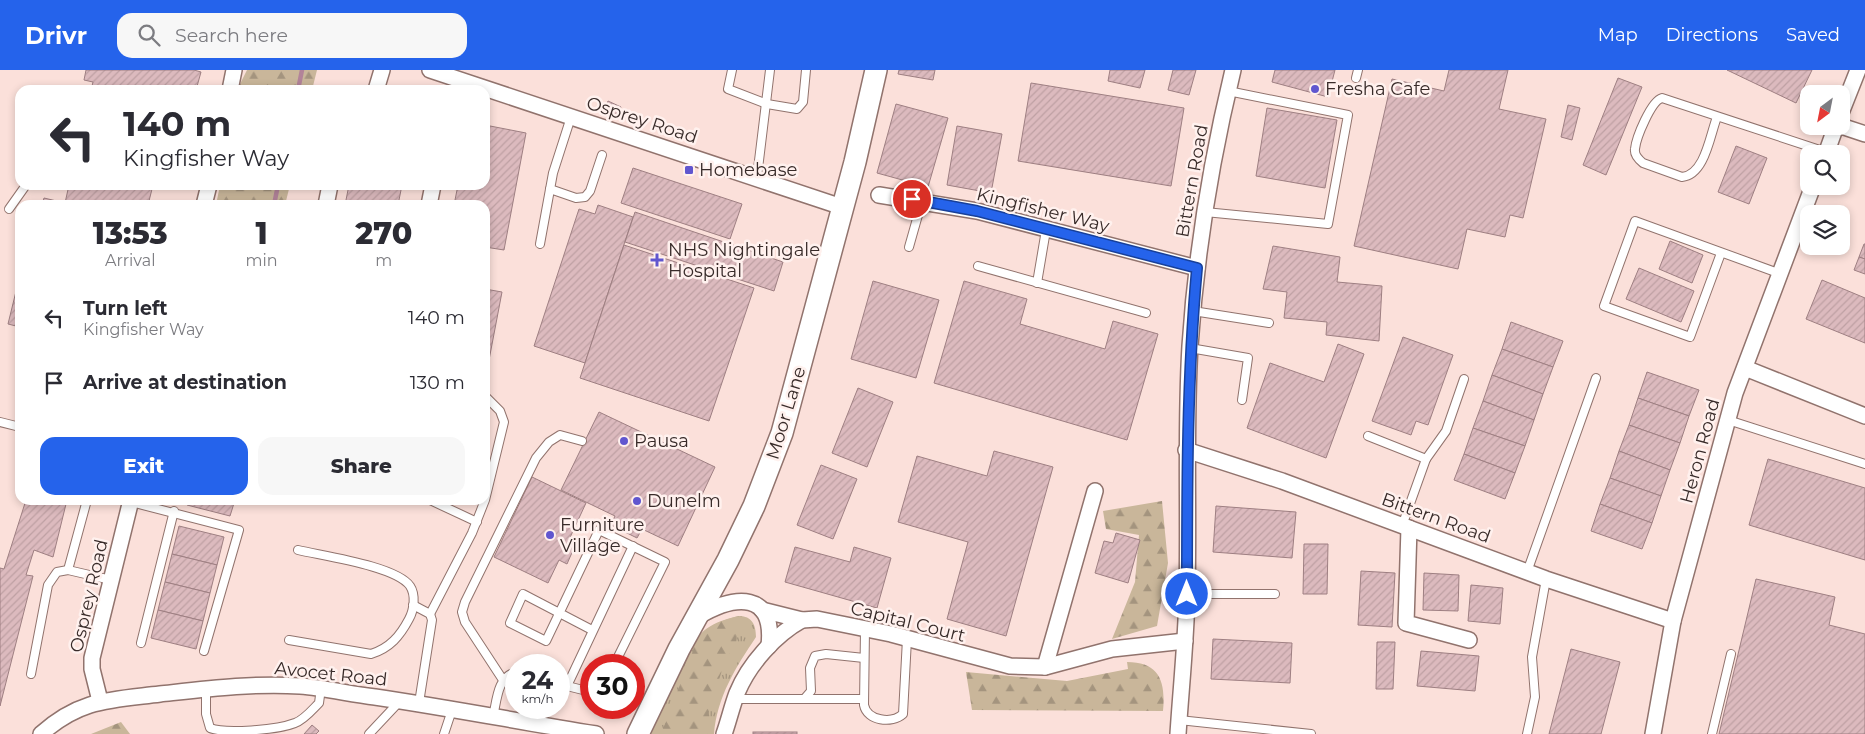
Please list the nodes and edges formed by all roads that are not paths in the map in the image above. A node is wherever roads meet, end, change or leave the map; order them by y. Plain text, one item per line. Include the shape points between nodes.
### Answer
1 (234, 70) edge
2 (382, 70) edge
3 (432, 70) edge
4 (732, 70) edge
5 (770, 70) edge
6 (806, 70) edge
7 (876, 70) edge
8 (1233, 70) edge
9 (1858, 70) edge
10 (231, 85) edge
11 (378, 85) edge
12 (476, 85) edge
13 (490, 90) edge
14 (1850, 90) edge
15 (1228, 91) junction
16 (767, 104) junction
17 (571, 117) junction
18 (1717, 117) junction
19 (1850, 129) edge
20 (1865, 134) edge
21 (1802, 145) edge
22 (602, 155) dead end
23 (757, 177) junction
24 (550, 190) junction
25 (878, 195) dead end
26 (1810, 195) edge
27 (15, 201) edge
28 (922, 201) junction
29 (842, 206) junction
30 (9, 209) dead end
31 (1205, 212) junction
32 (1046, 230) junction
33 (540, 244) dead end
34 (909, 247) dead end
35 (1721, 253) junction
36 (978, 266) dead end
37 (1197, 268) junction
38 (1780, 274) junction
39 (1037, 283) junction
40 (1193, 311) junction
41 (1146, 313) dead end
42 (1269, 323) dead end
43 (1190, 348) junction
44 (1745, 368) junction
45 (1596, 378) dead end
46 (1464, 379) dead end
47 (1242, 400) dead end
48 (490, 401) edge
49 (1865, 416) edge
50 (1728, 420) junction
51 (0, 422) edge
52 (15, 426) edge
53 (1368, 436) dead end
54 (582, 441) dead end
55 (1186, 450) junction
56 (1426, 459) junction
57 (1865, 464) edge
58 (490, 479) edge
59 (1095, 491) dead end
60 (85, 505) edge
61 (130, 505) edge
62 (148, 505) edge
63 (441, 505) edge
64 (483, 505) edge
65 (174, 511) junction
66 (477, 522) junction
67 (1406, 527) junction
68 (633, 546) junction
69 (298, 550) dead end
70 (68, 570) junction
71 (1527, 572) junction
72 (1546, 579) junction
73 (111, 580) junction
74 (1187, 594) junction
75 (1275, 594) dead end
76 (413, 605) junction
77 (762, 610) junction
78 (560, 612) junction
79 (430, 614) junction
80 (699, 616) junction
81 (802, 620) junction
82 (1674, 621) junction
83 (865, 629) junction
84 (592, 630) junction
85 (907, 639) junction
86 (289, 640) dead end
87 (1469, 640) dead end
88 (1185, 642) junction
89 (140, 643) dead end
90 (769, 646) junction
91 (204, 651) dead end
92 (619, 654) edge
93 (1731, 654) dead end
94 (864, 658) junction
95 (1046, 667) junction
96 (31, 674) dead end
97 (570, 679) edge
98 (503, 680) joint
99 (320, 688) junction
100 (206, 689) junction
101 (805, 698) junction
102 (735, 699) junction
103 (864, 699) junction
104 (100, 701) junction
105 (400, 701) junction
106 (419, 703) junction
107 (452, 710) junction
108 (494, 717) junction
109 (1179, 727) edge
110 (41, 734) edge
111 (369, 734) edge
112 (444, 734) edge
113 (596, 734) edge
114 (638, 734) edge
115 (724, 734) edge
116 (1311, 734) edge
117 (1527, 734) edge
118 (1653, 734) edge
119 (1712, 734) edge

1 - 10 street
2 - 11 street
3 - 12 street, Osprey Road
4 - 16 lane via 728,89
5 - 16 lane
6 - 16 lane via 803,102 797,109
7 - 29 main road, Moor Lane
8 - 15 street, Bittern Road
9 - 14 street
13 - 17 street, Osprey Road
15 - 31 street, Bittern Road
15 - 31 lane via 1348,115 1328,224
16 - 23 lane
17 - 23 street, Osprey Road
17 - 24 lane
18 - 18 lane via 1662,98 1657,100 1635,148 1638,158 1642,163 1687,177 1699,167
18 - 21 lane
19 - 20 street
22 - 24 lane via 585,197 576,198
23 - 29 street, Osprey Road
24 - 33 lane
25 - 28 street, Kingfisher Way
26 - 38 street, Heron Road
27 - 30 lane
28 - 32 street, Kingfisher Way via 977,211
28 - 34 lane
29 - 80 main road, Moor Lane via 782,433 754,506
31 - 37 street, Bittern Road
32 - 37 street, Kingfisher Way
32 - 39 lane
35 - 35 lane via 1690,338 1604,306 1635,221
35 - 38 lane
36 - 39 lane
37 - 40 street, Bittern Road
38 - 44 street, Heron Road
39 - 41 lane
40 - 42 lane
40 - 43 street, Bittern Road
43 - 47 lane via 1248,358
43 - 55 street, Bittern Road
44 - 49 street
44 - 50 street, Heron Road
45 - 71 lane
46 - 56 lane via 1446,431
48 - 58 lane via 500,411 504,422
50 - 57 lane
50 - 82 street, Heron Road
51 - 52 lane
53 - 56 lane
54 - 98 lane via 560,435 548,442 536,458 465,602 462,612 465,622
55 - 67 street, Bittern Road
55 - 74 street, Bittern Road
56 - 67 lane
59 - 95 street
60 - 70 lane
61 - 73 street, Osprey Road
62 - 65 lane
63 - 66 lane
64 - 66 lane
65 - 89 lane
65 - 91 lane via 239,530
66 - 79 lane via 456,569
67 - 71 street, Bittern Road
67 - 87 street via 1406,623
68 - 78 lane via 599,530
68 - 84 lane
68 - 92 lane via 665,562
69 - 76 lane via 382,569 398,576 409,586 414,596
70 - 73 lane
70 - 96 lane via 57,572 48,585
71 - 72 street, Bittern Road
72 - 82 street, Bittern Road
72 - 117 lane via 1532,657 1535,697
73 - 104 street, Osprey Road via 92,658
74 - 75 lane
74 - 88 street, Bittern Road
76 - 79 lane
76 - 86 lane via 393,643 385,650 371,654
77 - 80 street, Capital Court via 751,602 737,600 715,606
77 - 81 street, Capital Court
77 - 90 street via 769,620
78 - 78 lane via 546,641 510,623 523,594
78 - 84 lane
79 - 106 lane via 432,620
80 - 114 main road, Moor Lane via 678,648
81 - 83 street, Capital Court via 816,619
81 - 90 street
82 - 118 street, Heron Road
83 - 85 street, Capital Court
83 - 94 lane
84 - 97 lane
85 - 95 street, Capital Court via 1010,666
85 - 103 lane via 903,714 896,719 876,718 865,711
88 - 95 street, Capital Court via 1112,648
88 - 109 street, Bittern Road
90 - 102 street
93 - 119 lane
94 - 101 lane via 815,656 810,668 811,691
94 - 103 lane
98 - 108 lane
99 - 100 street, Avocet Road
99 - 100 lane via 319,703 296,723 260,731 221,733 210,728 206,714
99 - 105 street, Avocet Road
100 - 104 street, Avocet Road
101 - 102 lane
101 - 103 lane
102 - 115 street
104 - 110 street, Avocet Road via 79,707
105 - 106 street, Avocet Road
105 - 111 lane
106 - 107 street, Avocet Road
107 - 108 street, Avocet Road
107 - 112 lane
108 - 113 street, Avocet Road
109 - 116 lane

